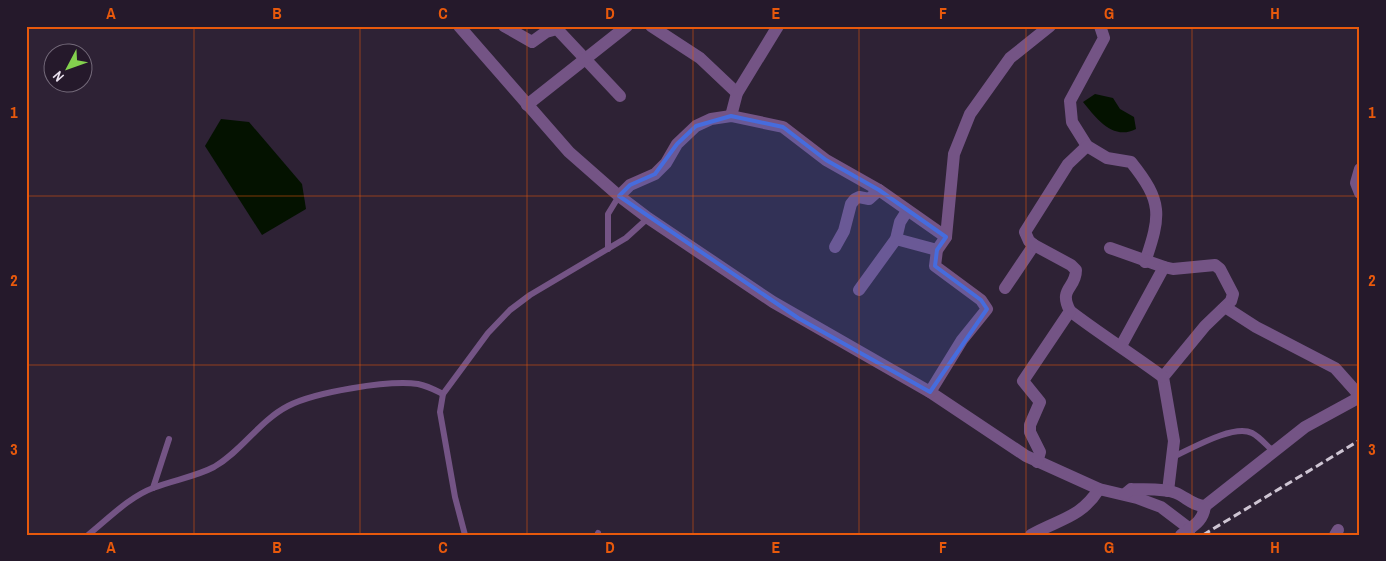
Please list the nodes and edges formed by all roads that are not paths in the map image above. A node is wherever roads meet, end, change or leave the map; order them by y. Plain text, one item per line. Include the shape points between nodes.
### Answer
1 (459, 26) edge
2 (504, 26) edge
3 (627, 26) edge
4 (651, 26) edge
5 (778, 26) edge
6 (1050, 26) edge
7 (1100, 26) edge
8 (586, 59) junction
9 (737, 93) junction
10 (620, 96) dead end
11 (527, 104) junction
12 (731, 116) junction
13 (1088, 146) junction
14 (1360, 169) edge
15 (879, 190) junction
16 (1360, 193) edge
17 (619, 196) junction
18 (907, 212) junction
19 (648, 218) junction
20 (946, 237) junction
21 (896, 239) junction
22 (1034, 245) junction
23 (835, 247) dead end
24 (1110, 248) dead end
25 (608, 249) junction
26 (938, 250) junction
27 (1145, 262) junction
28 (1164, 267) junction
29 (1005, 288) dead end
30 (859, 290) dead end
31 (1225, 306) junction
32 (1070, 311) junction
33 (1121, 346) junction
34 (1163, 377) junction
35 (930, 392) junction
36 (443, 394) junction
37 (1360, 396) edge
38 (169, 439) dead end
39 (1273, 451) junction
40 (1173, 457) junction
41 (1037, 462) junction
42 (153, 488) junction
43 (1098, 489) junction
44 (1168, 491) junction
45 (1125, 495) junction
46 (1205, 506) junction
47 (1185, 532) edge
48 (88, 535) edge
49 (466, 535) edge
50 (1030, 535) edge

1 - 11 street
2 - 8 street via 532,42 556,29
3 - 8 street
4 - 9 street via 700,58
5 - 9 street
6 - 20 street via 1010,58 970,114 954,154
7 - 13 street via 1104,38 1070,101 1072,122
8 - 10 street
8 - 11 street
9 - 12 street
11 - 17 street via 569,152
12 - 15 street via 783,127 826,160
12 - 17 street via 711,119 696,126 677,144 655,174 630,185
13 - 22 street via 1068,164 1025,232 1028,241
13 - 27 street via 1107,158 1131,162 1147,182 1157,205 1156,231
14 - 16 street via 1356,183
15 - 18 street
15 - 23 street via 869,199 859,197 851,204 844,231
17 - 19 street
17 - 25 lane via 608,214
18 - 20 street
18 - 21 street via 900,222
19 - 25 lane
19 - 35 street via 798,318
20 - 26 street
21 - 26 street
21 - 30 street
22 - 29 street
22 - 32 street via 1076,270 1065,294
24 - 27 street
25 - 36 lane via 510,310 488,333
26 - 35 street via 935,266 981,300 987,309 962,340
27 - 28 street
28 - 31 street via 1215,265 1233,294
28 - 33 street
31 - 34 street via 1204,326
31 - 37 street via 1256,327 1334,368
32 - 33 street via 1102,336
32 - 41 street via 1023,381 1040,402 1030,425 1040,452
33 - 34 street
34 - 40 street via 1174,440
35 - 41 street
36 - 42 lane via 417,384 346,390 312,397 288,406 214,467
36 - 49 lane via 440,412 455,497
37 - 39 street via 1305,427
38 - 42 lane
39 - 40 lane via 1251,432 1238,432 1228,433
39 - 46 street
40 - 44 street
41 - 43 street
42 - 48 lane via 139,495
43 - 45 street
43 - 50 street via 1081,511
44 - 45 street via 1131,489
44 - 46 street via 1198,506
45 - 47 street via 1162,508
46 - 47 street via 1204,517

